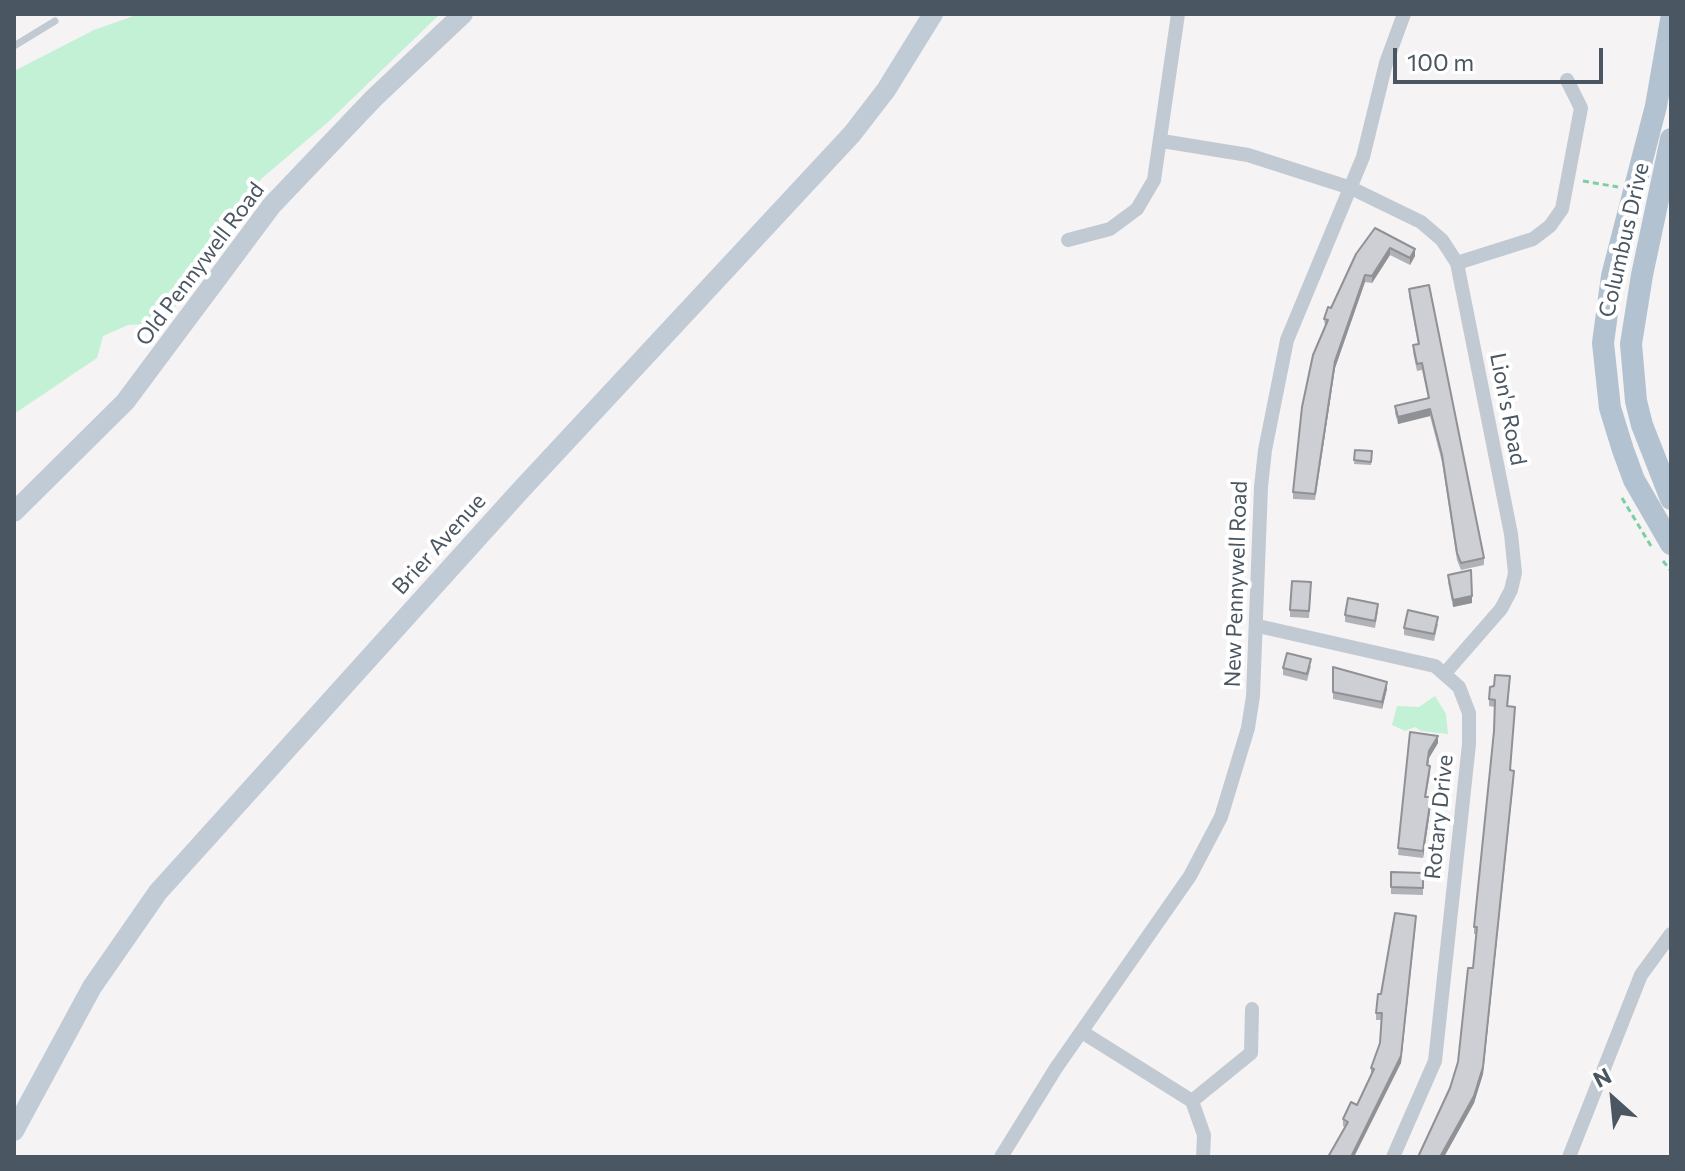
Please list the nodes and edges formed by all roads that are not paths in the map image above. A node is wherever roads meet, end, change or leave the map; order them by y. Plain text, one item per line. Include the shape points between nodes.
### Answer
1 (463, 14) edge
2 (933, 14) edge
3 (1178, 14) edge
4 (1404, 14) edge
5 (1671, 20) edge
6 (55, 21) dead end
7 (14, 46) edge
8 (1567, 80) dead end
9 (1671, 139) edge
10 (1162, 141) junction
11 (1351, 188) junction
12 (1068, 240) dead end
13 (1457, 263) junction
14 (1671, 499) edge
15 (14, 512) edge
16 (1671, 544) edge
17 (1258, 626) junction
18 (1446, 672) junction
19 (1671, 934) edge
20 (1252, 1009) dead end
21 (1082, 1032) junction
22 (1192, 1101) junction
23 (14, 1131) edge
24 (1571, 1156) edge
25 (1001, 1157) edge
26 (1203, 1157) edge
27 (1393, 1157) edge

1 - 15 main road, Old Pennywell Road via 272,205 125,402
2 - 23 main road, Brier Avenue via 852,134 158,892 92,987
3 - 10 street
4 - 11 street, New Pennywell Road
5 - 16 main road, Columbus Drive via 1656,106 1612,276 1603,343 1608,396 1623,450
6 - 7 lane
8 - 13 street via 1581,108 1562,209 1533,239
9 - 14 main road, Columbus Drive via 1631,344 1639,413
10 - 11 street, Lion's Road via 1248,155
10 - 12 street via 1154,180 1137,209 1110,229
11 - 13 street, Lion's Road via 1421,222
11 - 17 street, New Pennywell Road via 1297,310 1276,391 1261,487
13 - 18 street, Lion's Road via 1515,573 1501,609
17 - 18 street via 1422,661
17 - 21 street, New Pennywell Road via 1248,728 1221,817 1190,876
18 - 27 street, Rotary Drive via 1469,713 1467,760 1433,1069
19 - 24 street via 1641,975
20 - 22 street via 1251,1053
21 - 22 street
21 - 25 street, New Pennywell Road
22 - 26 street via 1204,1135

